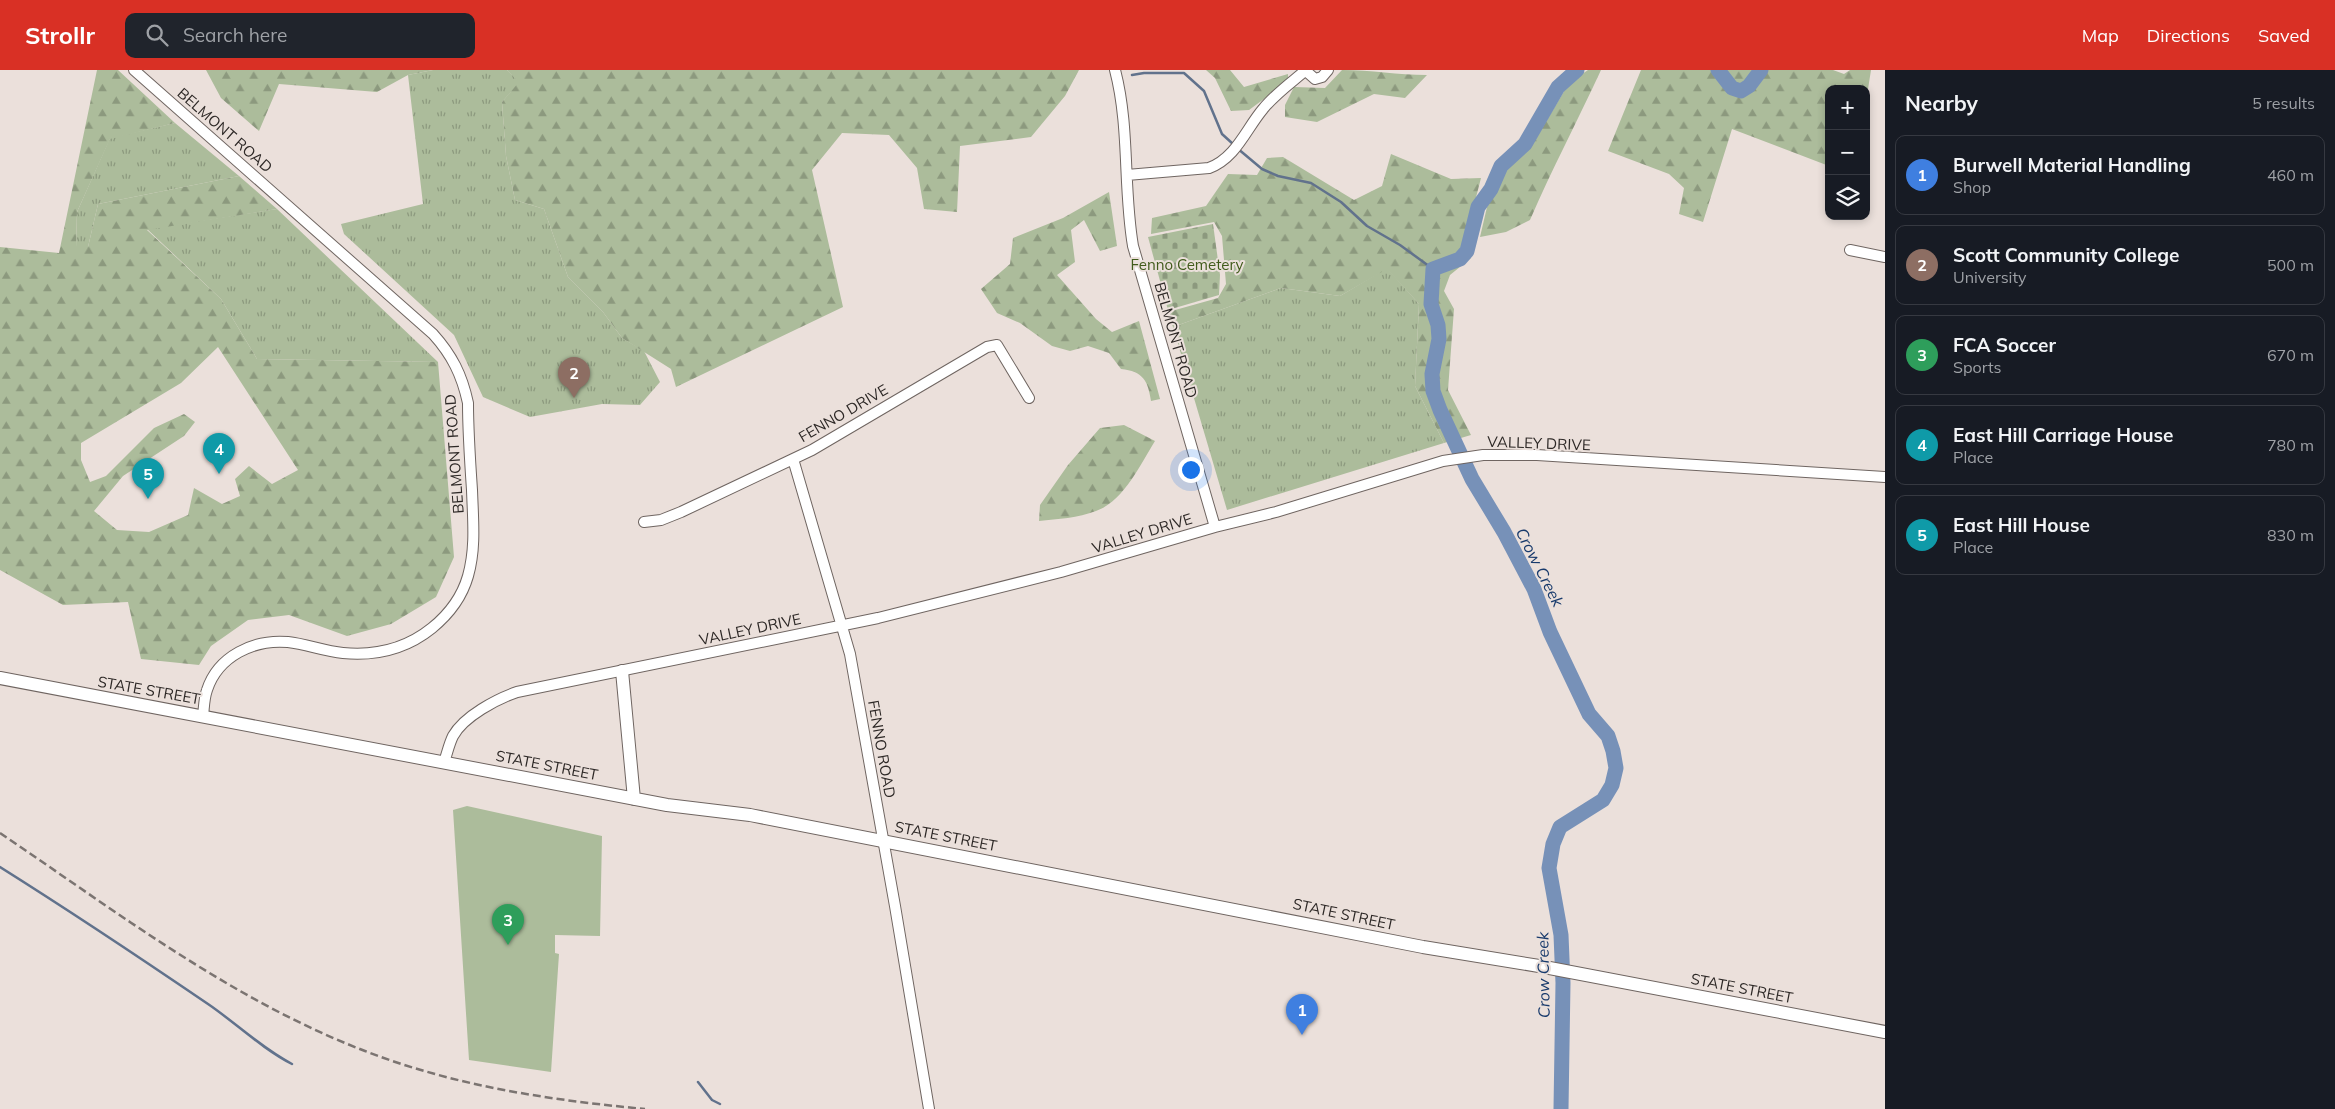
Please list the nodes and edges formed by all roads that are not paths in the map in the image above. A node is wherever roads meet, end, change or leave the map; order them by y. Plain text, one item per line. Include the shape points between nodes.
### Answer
1 (134, 70) edge
2 (1114, 70) edge
3 (1306, 70) edge
4 (1328, 70) edge
5 (1127, 175) junction
6 (1850, 250) dead end
7 (1885, 257) edge
8 (1029, 398) dead end
9 (793, 459) junction
10 (1885, 477) edge
11 (644, 522) dead end
12 (1215, 527) junction
13 (842, 625) junction
14 (622, 671) junction
15 (0, 678) edge
16 (203, 716) junction
17 (444, 762) junction
18 (634, 799) junction
19 (884, 841) junction
20 (1885, 1032) edge
21 (929, 1109) edge

1 - 16 street, BELMONT ROAD via 433,334 456,365 468,404 474,546 467,578 443,619 424,634 384,652 342,653 268,641 249,646 230,657 216,672 206,691
2 - 5 street, BELMONT ROAD
3 - 4 street via 1315,79
3 - 5 street via 1271,100 1222,162 1209,168
5 - 12 street, BELMONT ROAD via 1131,232 1138,265
6 - 7 street
8 - 9 street, FENNO DRIVE via 997,345 987,347
9 - 11 street, FENNO DRIVE via 681,512 661,520
9 - 13 street, FENNO ROAD
10 - 12 street, VALLEY DRIVE via 1483,455 1443,461 1276,512
12 - 13 street, VALLEY DRIVE via 1061,572
13 - 14 street, VALLEY DRIVE
13 - 19 street, FENNO ROAD
14 - 17 street, VALLEY DRIVE via 518,692 487,705 454,734
14 - 18 main road
15 - 16 main road, STATE STREET
16 - 17 main road, STATE STREET
17 - 18 main road, STATE STREET
18 - 19 main road, STATE STREET via 750,815
19 - 20 main road, STATE STREET via 1423,947
19 - 21 street, FENNO ROAD

